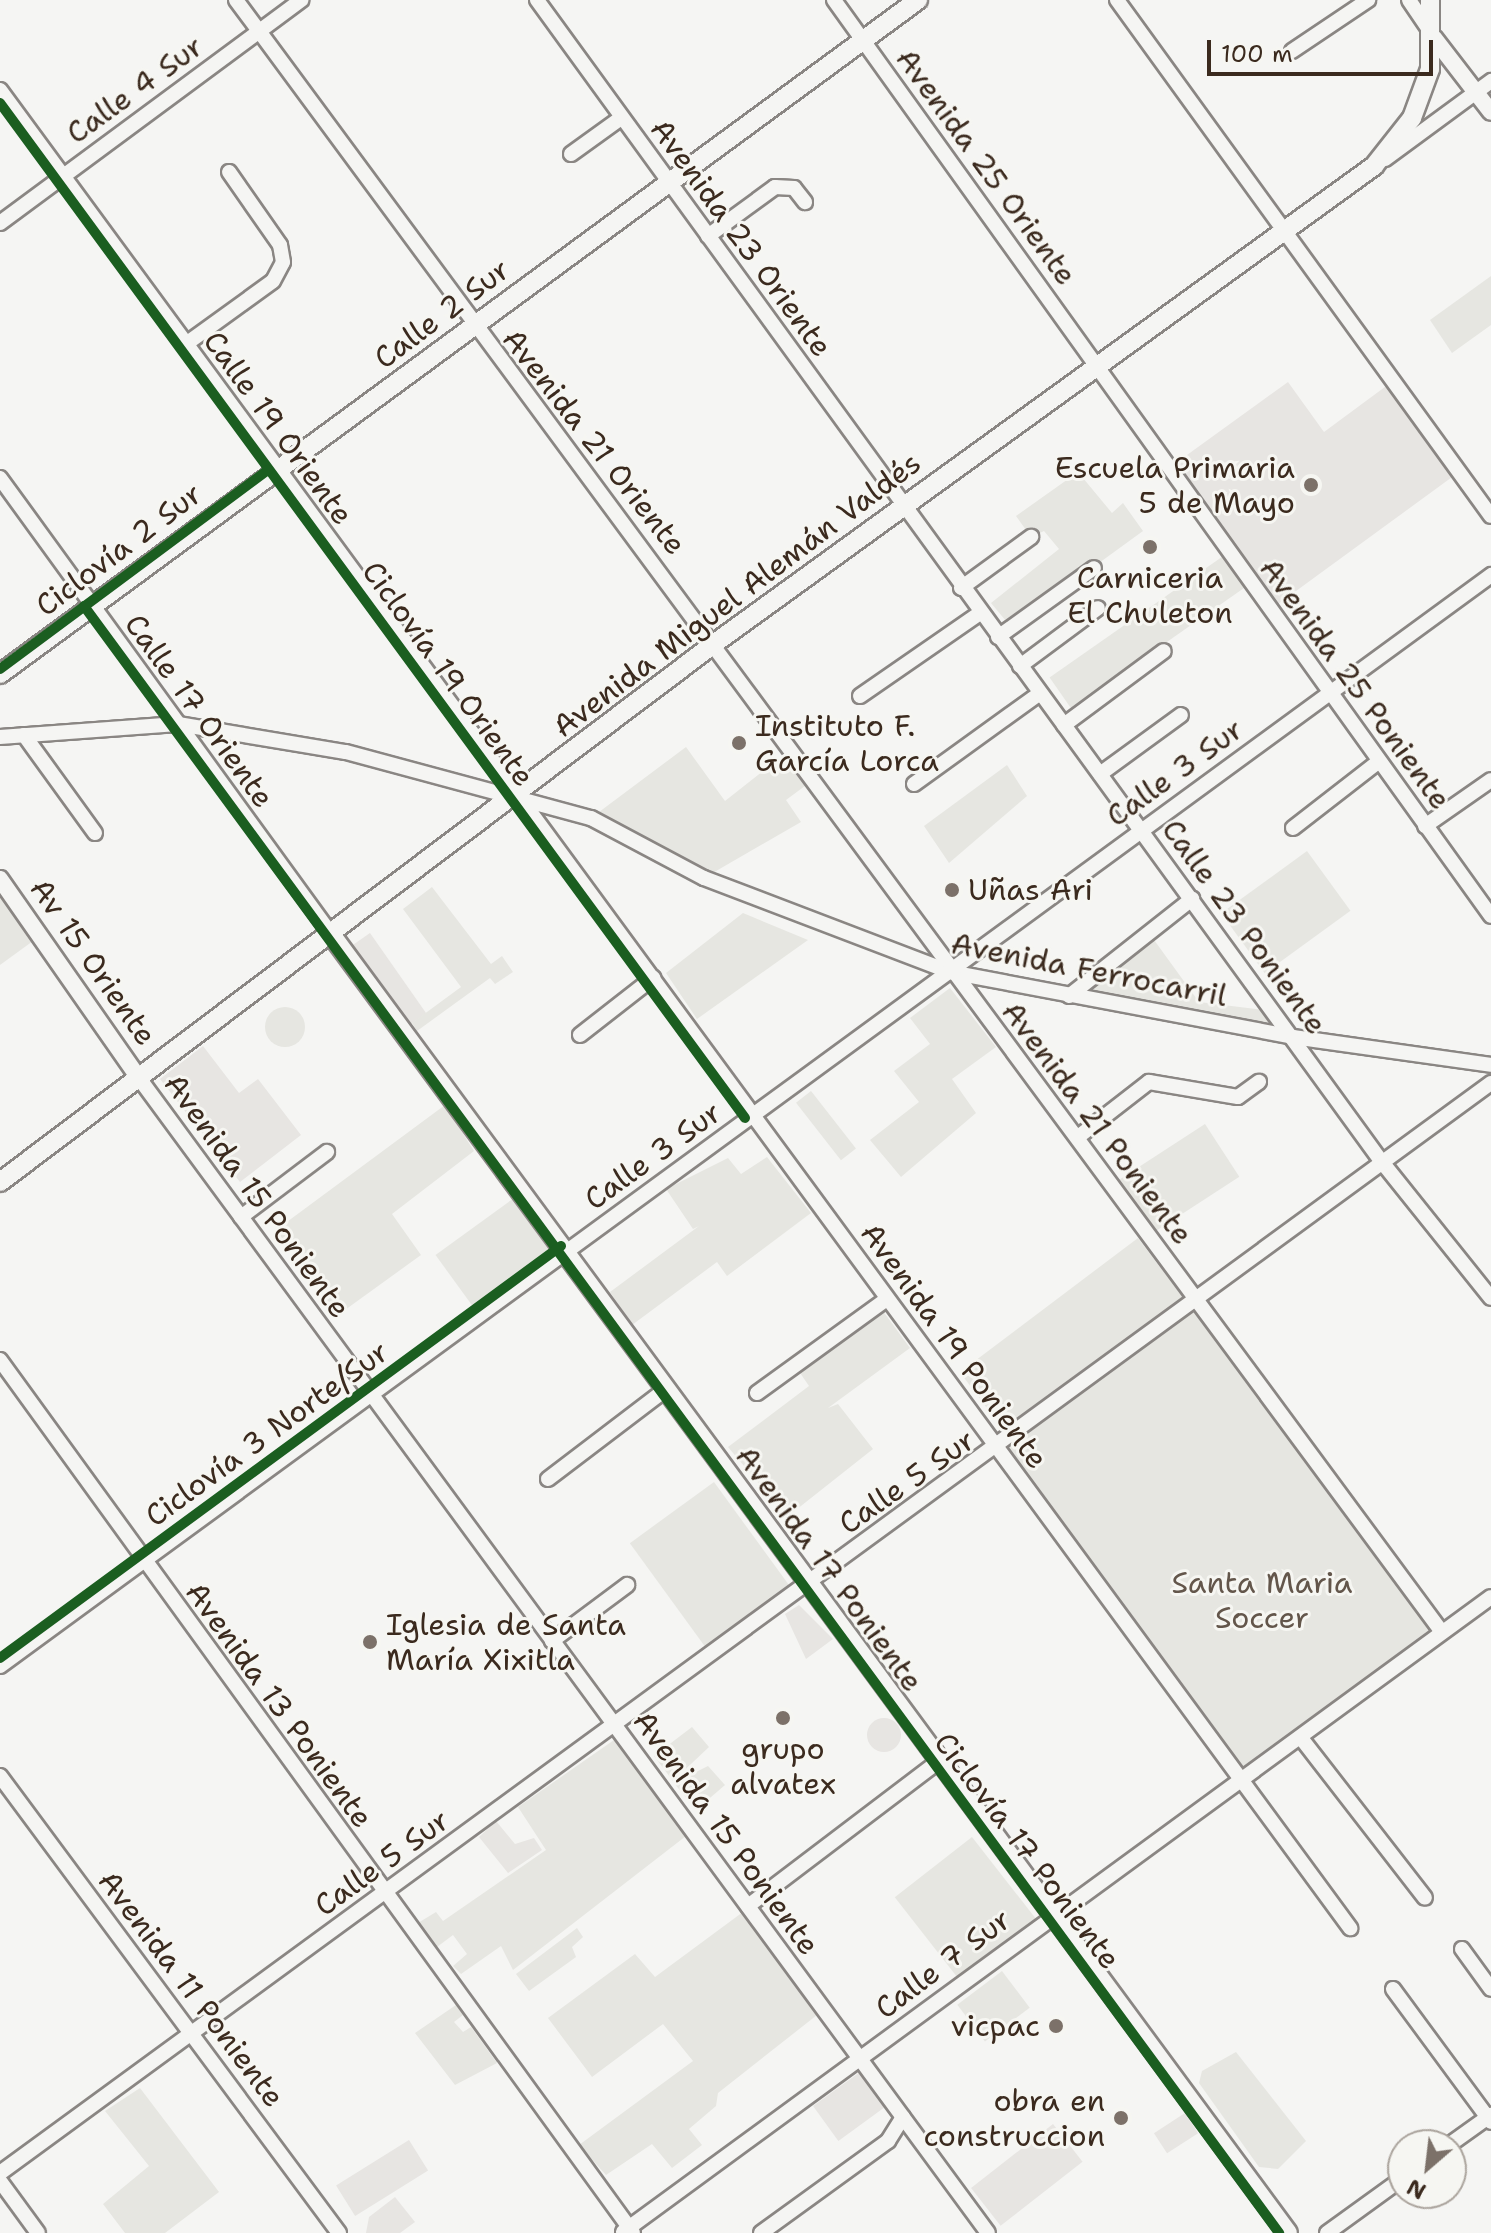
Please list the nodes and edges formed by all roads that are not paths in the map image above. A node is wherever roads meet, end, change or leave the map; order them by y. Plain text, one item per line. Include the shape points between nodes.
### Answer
1 (236, 0) edge
2 (301, 0) edge
3 (537, 0) edge
4 (834, 0) edge
5 (918, 0) edge
6 (1117, 0) edge
7 (1368, 0) edge
8 (1409, 0) edge
9 (1430, 0) edge
10 (259, 31) junction
11 (1434, 38) junction
12 (863, 41) junction
13 (1292, 51) dead end
14 (1491, 81) edge
15 (0, 90) edge
16 (1476, 93) junction
17 (1491, 112) edge
18 (621, 118) junction
19 (571, 154) dead end
20 (1374, 166) junction
21 (229, 172) dead end
22 (62, 176) junction
23 (666, 181) junction
24 (805, 202) dead end
25 (0, 223) edge
26 (1283, 229) junction
27 (708, 236) junction
28 (472, 327) junction
29 (186, 344) junction
30 (1096, 365) junction
31 (279, 469) junction
32 (0, 478) edge
33 (904, 506) junction
34 (1491, 516) edge
35 (1031, 537) dead end
36 (1094, 568) dead end
37 (1491, 575) edge
38 (961, 588) junction
39 (93, 607) junction
40 (1098, 608) dead end
41 (980, 613) junction
42 (998, 637) junction
43 (715, 643) junction
44 (1164, 651) dead end
45 (1020, 666) junction
46 (0, 674) edge
47 (1328, 691) junction
48 (1040, 693) junction
49 (860, 696) dead end
50 (1181, 715) dead end
51 (178, 724) junction
52 (1064, 725) junction
53 (24, 735) junction
54 (0, 737) edge
55 (1378, 762) junction
56 (1100, 774) junction
57 (1491, 780) edge
58 (914, 784) dead end
59 (518, 794) junction
60 (1425, 826) junction
61 (1139, 828) junction
62 (1293, 828) dead end
63 (95, 833) dead end
64 (0, 879) edge
65 (1192, 899) junction
66 (1491, 916) edge
67 (331, 934) junction
68 (950, 972) junction
69 (653, 978) junction
70 (1069, 996) junction
71 (580, 1035) dead end
72 (1293, 1037) junction
73 (1491, 1065) edge
74 (139, 1078) junction
75 (1259, 1082) dead end
76 (1491, 1083) edge
77 (752, 1113) junction
78 (1078, 1137) junction
79 (327, 1152) dead end
80 (1382, 1162) junction
81 (0, 1182) edge
82 (241, 1217) junction
83 (564, 1250) junction
84 (1491, 1298) edge
85 (887, 1299) junction
86 (1199, 1303) junction
87 (0, 1360) edge
88 (666, 1389) junction
89 (757, 1393) dead end
90 (370, 1397) junction
91 (997, 1450) junction
92 (548, 1479) dead end
93 (144, 1562) junction
94 (809, 1583) junction
95 (627, 1585) dead end
96 (1491, 1597) edge
97 (1442, 1632) junction
98 (552, 1641) junction
99 (0, 1666) edge
100 (615, 1726) junction
101 (1301, 1738) junction
102 (940, 1760) junction
103 (0, 1776) edge
104 (1240, 1782) junction
105 (384, 1894) junction
106 (1425, 1898) dead end
107 (748, 1906) junction
108 (1053, 1913) junction
109 (1350, 1928) dead end
110 (1462, 1949) dead end
111 (1393, 1989) dead end
112 (1491, 1989) edge
113 (193, 2035) junction
114 (860, 2059) junction
115 (903, 2117) junction
116 (1490, 2118) edge
117 (1467, 2133) edge
118 (916, 2135) junction
119 (888, 2141) junction
120 (0, 2173) edge
121 (0, 2181) edge
122 (1387, 2190) edge
123 (628, 2231) edge
124 (38, 2233) edge
125 (339, 2233) edge
126 (761, 2233) edge
127 (988, 2233) edge
128 (1288, 2233) edge
129 (1327, 2233) edge

1 - 10 street, Avenida 21 Oriente
2 - 10 street, Calle 4 Sur
3 - 18 street, Avenida 23 Oriente
4 - 12 street, Avenida 25 Oriente
5 - 12 main road, Calle 2 Sur
6 - 26 street
7 - 13 street
8 - 11 street
9 - 11 main road
10 - 22 street, Calle 4 Sur
10 - 28 street, Avenida 21 Oriente
11 - 16 street
11 - 20 main road via 1412,118
12 - 23 main road, Calle 2 Sur
12 - 30 street, Avenida 25 Oriente
14 - 16 street, Avenida Miguel Alemán Valdés
15 - 22 street, Calle 19 Oriente
16 - 17 street
16 - 20 street, Avenida Miguel Alemán Valdés
18 - 19 street
18 - 23 street, Avenida 23 Oriente
20 - 26 main road, Avenida Miguel Alemán Valdés
21 - 29 street via 280,245 283,262 273,281
22 - 25 street, Calle 4 Sur
22 - 29 street, Calle 19 Oriente
23 - 27 street, Avenida 23 Oriente
23 - 28 main road, Calle 2 Sur
24 - 27 street via 794,188 775,187
26 - 30 main road, Avenida Miguel Alemán Valdés
26 - 34 street
27 - 33 street, Avenida 23 Oriente
28 - 31 main road, Calle 2 Sur
28 - 43 street, Avenida 21 Oriente
29 - 31 street, Calle 19 Oriente
30 - 33 main road, Avenida Miguel Alemán Valdés
30 - 47 street, Avenida 25 Poniente
31 - 39 main road, Calle 2 Sur
31 - 59 street, Calle 19 Oriente
32 - 39 street, Calle 17 Oriente
33 - 38 street, Calle 23 Poniente
33 - 43 main road, Avenida Miguel Alemán Valdés
35 - 38 street
36 - 42 street
37 - 47 street, Calle 3 Sur
38 - 41 street, Calle 23 Poniente
39 - 46 main road, Calle 2 Sur
39 - 51 street, Calle 17 Oriente
40 - 45 street
41 - 42 street, Calle 23 Poniente
41 - 49 street
42 - 45 street, Calle 23 Poniente
43 - 59 main road, Avenida Miguel Alemán Valdés
43 - 68 street, Avenida 21 Poniente
44 - 52 street
45 - 48 street, Calle 23 Poniente
47 - 55 street, Avenida 25 Poniente
47 - 61 street, Calle 3 Sur
48 - 52 street, Calle 23 Poniente
48 - 58 street
50 - 56 street
51 - 53 street, Avenida Ferrocarril
51 - 59 street, Avenida Ferrocarril via 346,752
51 - 67 street, Calle 17 Oriente
52 - 56 street, Calle 23 Poniente
53 - 54 street, Avenida Ferrocarril
53 - 63 street
55 - 60 street, Avenida 25 Poniente
55 - 62 street
56 - 61 street, Calle 23 Poniente
57 - 60 street
59 - 67 main road, Avenida Miguel Alemán Valdés
59 - 68 street, Avenida Ferrocarril via 618,830 704,878
59 - 69 street, Avenida 19 Poniente
60 - 66 street, Avenida 25 Poniente
61 - 65 street, Calle 23 Poniente
61 - 68 street, Calle 3 Sur
64 - 74 street, Av 15 Oriente
65 - 70 street
65 - 72 street, Calle 23 Poniente
67 - 74 main road, Avenida Miguel Alemán Valdés
67 - 83 main road, Avenida 17 Poniente
68 - 70 street, Avenida Ferrocarril
68 - 77 street, Calle 3 Sur
68 - 78 street, Avenida 21 Poniente
69 - 71 street
69 - 77 street, Avenida 19 Poniente
70 - 72 street, Avenida Ferrocarril
72 - 73 street, Avenida Ferrocarril
72 - 80 street, Calle 23 Poniente
74 - 81 main road, Avenida Miguel Alemán Valdés
74 - 82 street, Avenida 15 Poniente
75 - 78 street via 1238,1097 1149,1082
76 - 80 street, Calle 5 Sur
77 - 83 street, Calle 3 Sur
77 - 85 street, Avenida 19 Poniente
78 - 86 street, Avenida 21 Poniente
79 - 82 street
80 - 84 street, Calle 23 Poniente
80 - 86 street, Calle 5 Sur
82 - 90 street, Avenida 15 Poniente
83 - 88 main road, Avenida 17 Poniente
83 - 90 street, Calle 3 Sur
85 - 89 street
85 - 91 street, Avenida 19 Poniente
86 - 91 street, Calle 5 Sur
86 - 97 street, Avenida 21 Poniente
87 - 93 street, Avenida 13 Poniente
88 - 92 street
88 - 94 main road, Avenida 17 Poniente
90 - 93 street, Calle 3 Sur
90 - 98 street, Avenida 15 Poniente
91 - 94 street, Calle 5 Sur
91 - 104 street, Avenida 19 Poniente
93 - 99 street, Calle 3 Sur
93 - 105 street, Avenida 13 Poniente
94 - 100 street, Calle 5 Sur
94 - 102 main road, Avenida 17 Poniente
95 - 98 street
96 - 97 street, Calle 7 Sur
97 - 101 street, Calle 7 Sur
98 - 100 street, Avenida 15 Poniente
100 - 105 street, Calle 5 Sur
100 - 107 street, Avenida 15 Poniente
101 - 104 street, Calle 7 Sur
101 - 106 street
102 - 107 street
102 - 108 main road, Avenida 17 Poniente
103 - 113 street, Avenida 11 Poniente
104 - 108 street, Calle 7 Sur
104 - 109 street, Avenida 19 Poniente
105 - 113 street, Calle 5 Sur
105 - 123 street, Avenida 13 Poniente
107 - 114 street, Avenida 15 Poniente
108 - 114 street, Calle 7 Sur
108 - 128 main road, Avenida 17 Poniente
110 - 112 street
111 - 116 street
113 - 120 street, Calle 5 Sur
113 - 125 street, Avenida 11 Poniente
114 - 115 street, Avenida 15 Poniente
114 - 123 street, Calle 7 Sur
115 - 118 street, Avenida 15 Poniente
115 - 119 street
116 - 117 street
118 - 119 street
118 - 127 street, Avenida 15 Poniente
119 - 126 street
121 - 124 street
122 - 129 street

